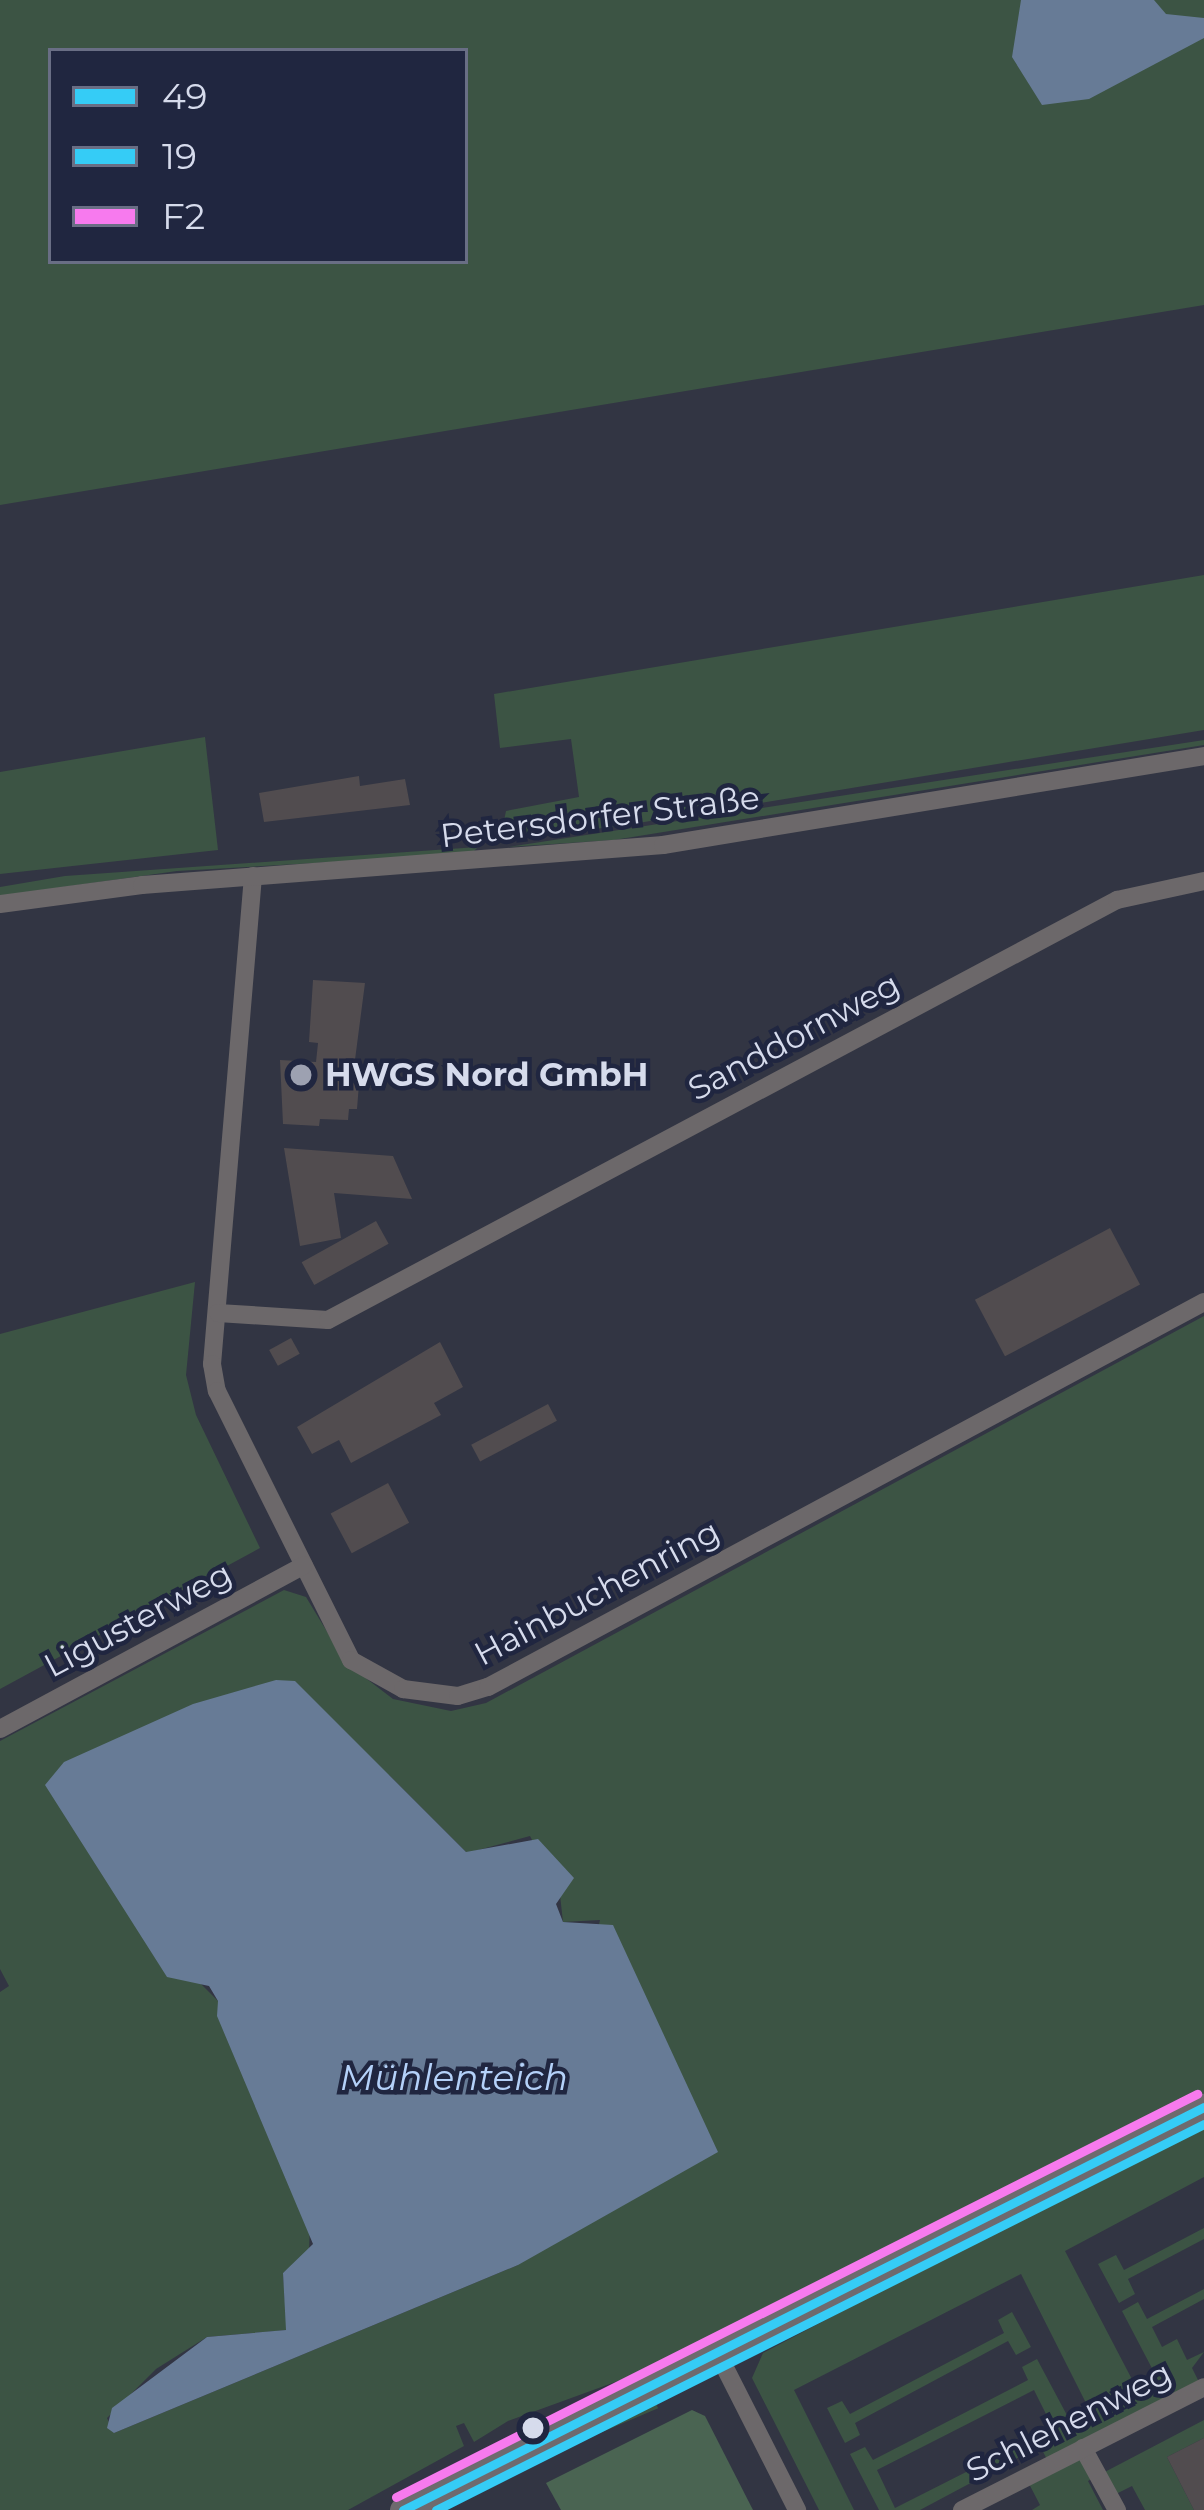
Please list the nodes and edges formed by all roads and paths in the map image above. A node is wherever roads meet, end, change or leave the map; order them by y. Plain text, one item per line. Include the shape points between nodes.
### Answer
1 (1202, 757) edge
2 (1204, 781) edge
3 (254, 876) junction
4 (1204, 881) edge
5 (0, 904) edge
6 (1204, 1302) edge
7 (218, 1313) junction
8 (304, 1565) junction
9 (0, 1729) edge
10 (1204, 2107) edge
11 (718, 2354) junction
12 (1204, 2386) edge
13 (1083, 2448) junction
14 (403, 2510) edge
15 (797, 2510) edge
16 (962, 2510) edge
17 (1117, 2510) edge

1 - 2 street
1 - 3 street, Petersdorfer Straße via 663,845
3 - 5 street, Petersdorfer Straße
3 - 7 street, Hainbuchenring
4 - 7 street, Sanddornweg via 1117,900 328,1320
6 - 8 street, Hainbuchenring via 473,1692 403,1689 351,1660
7 - 8 street, Hainbuchenring via 217,1391
8 - 9 street, Ligusterweg
10 - 11 street
11 - 14 street
11 - 15 street
12 - 13 street, Schlehenweg
13 - 16 street, Schlehenweg
13 - 17 street

